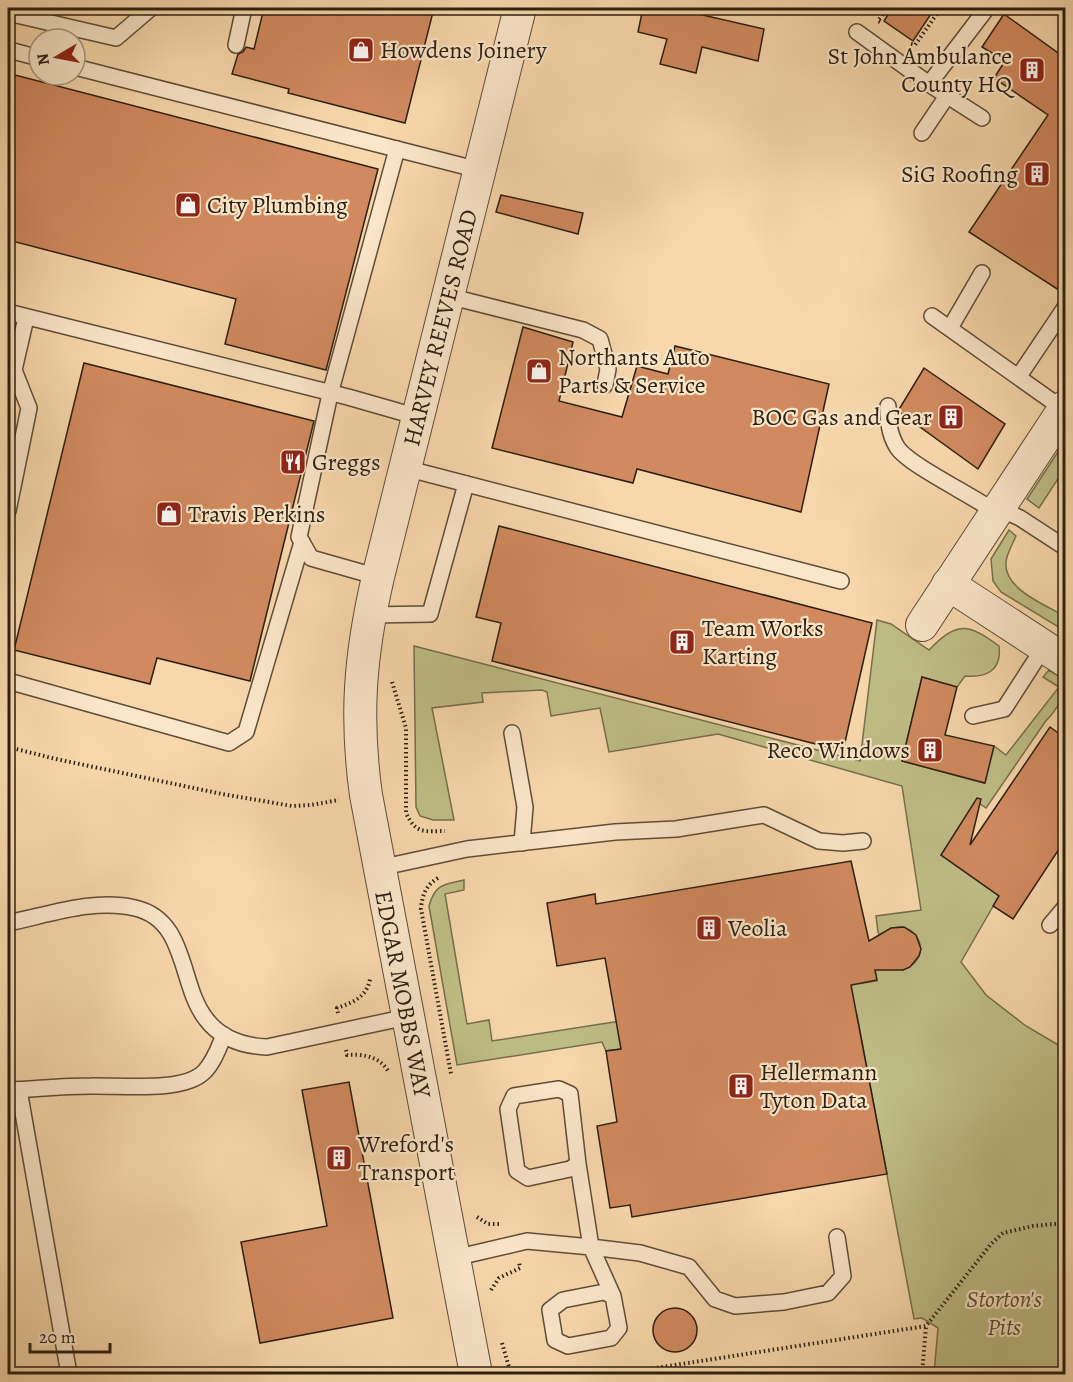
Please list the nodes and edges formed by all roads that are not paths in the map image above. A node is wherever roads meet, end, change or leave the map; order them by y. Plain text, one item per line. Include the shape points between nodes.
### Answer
1 (151, 8) edge
2 (244, 8) edge
3 (520, 8) edge
4 (987, 8) edge
5 (8, 13) edge
6 (858, 32) dead end
7 (236, 45) dead end
8 (8, 53) edge
9 (27, 55) edge
10 (87, 70) edge
11 (929, 84) junction
12 (947, 96) junction
13 (982, 118) dead end
14 (922, 133) dead end
15 (397, 149) junction
16 (480, 170) junction
17 (982, 273) dead end
18 (448, 296) junction
19 (1065, 306) edge
20 (8, 312) edge
21 (932, 316) dead end
22 (26, 318) junction
23 (950, 328) junction
24 (1019, 376) junction
25 (605, 385) dead end
26 (330, 394) junction
27 (888, 406) dead end
28 (1064, 407) edge
29 (418, 417) junction
30 (405, 468) junction
31 (466, 484) junction
32 (997, 510) junction
33 (8, 511) edge
34 (302, 542) junction
35 (1065, 548) edge
36 (378, 577) junction
37 (841, 581) dead end
38 (948, 584) junction
39 (369, 615) junction
40 (922, 625) dead end
41 (364, 646) joint
42 (1055, 654) edge
43 (8, 681) edge
44 (973, 716) dead end
45 (512, 733) dead end
46 (863, 841) dead end
47 (522, 843) junction
48 (379, 867) junction
49 (1065, 906) edge
50 (8, 923) edge
51 (1050, 925) dead end
52 (407, 1017) junction
53 (224, 1035) junction
54 (14, 1090) edge
55 (578, 1164) junction
56 (837, 1237) dead end
57 (591, 1247) junction
58 (454, 1258) junction
59 (613, 1296) junction
60 (69, 1374) edge
61 (476, 1374) edge

1 - 5 lane via 116,38
2 - 7 lane
3 - 16 street, HARVEY REEVES ROAD
4 - 11 lane
6 - 11 lane
8 - 9 lane
10 - 15 lane
11 - 12 lane
12 - 13 lane
12 - 14 lane
15 - 16 lane
15 - 26 lane
16 - 18 street, HARVEY REEVES ROAD
17 - 23 lane
18 - 25 lane via 583,330 600,339 608,369
18 - 29 street, HARVEY REEVES ROAD
19 - 24 lane
20 - 22 lane
21 - 23 lane
22 - 26 lane
22 - 33 lane via 14,370 29,408
23 - 24 lane
24 - 28 lane
26 - 29 lane
26 - 34 lane via 299,537
27 - 32 lane via 891,436 898,450
28 - 32 street
29 - 30 street, HARVEY REEVES ROAD
30 - 31 lane
30 - 36 street, HARVEY REEVES ROAD
31 - 37 lane
31 - 39 lane via 430,615
32 - 35 lane via 1020,518
32 - 38 street
34 - 36 lane via 311,558
34 - 43 lane via 246,732 229,743
36 - 39 street, HARVEY REEVES ROAD
38 - 40 street
38 - 42 street
39 - 41 street, HARVEY REEVES ROAD
41 - 48 street, EDGAR MOBBS WAY via 359,728
42 - 44 lane via 1004,709
45 - 47 lane via 525,807
46 - 47 lane via 819,841 764,815 676,829
47 - 48 lane via 460,850
48 - 52 street, EDGAR MOBBS WAY
49 - 51 lane
50 - 53 lane via 88,906 118,905 152,915 170,933 206,1019
52 - 53 lane via 267,1047 246,1046
52 - 58 street, EDGAR MOBBS WAY
53 - 54 lane via 203,1073 182,1082
54 - 60 lane
55 - 55 lane via 528,1178 517,1171 508,1109 514,1096 559,1089 570,1094
55 - 57 lane
56 - 57 lane via 843,1276 828,1293 735,1306 716,1299 689,1267 640,1253
57 - 58 lane via 527,1241
57 - 59 lane
58 - 61 street, EDGAR MOBBS WAY
59 - 59 lane via 619,1328 611,1338 568,1346 555,1340 550,1310 563,1300 604,1292

